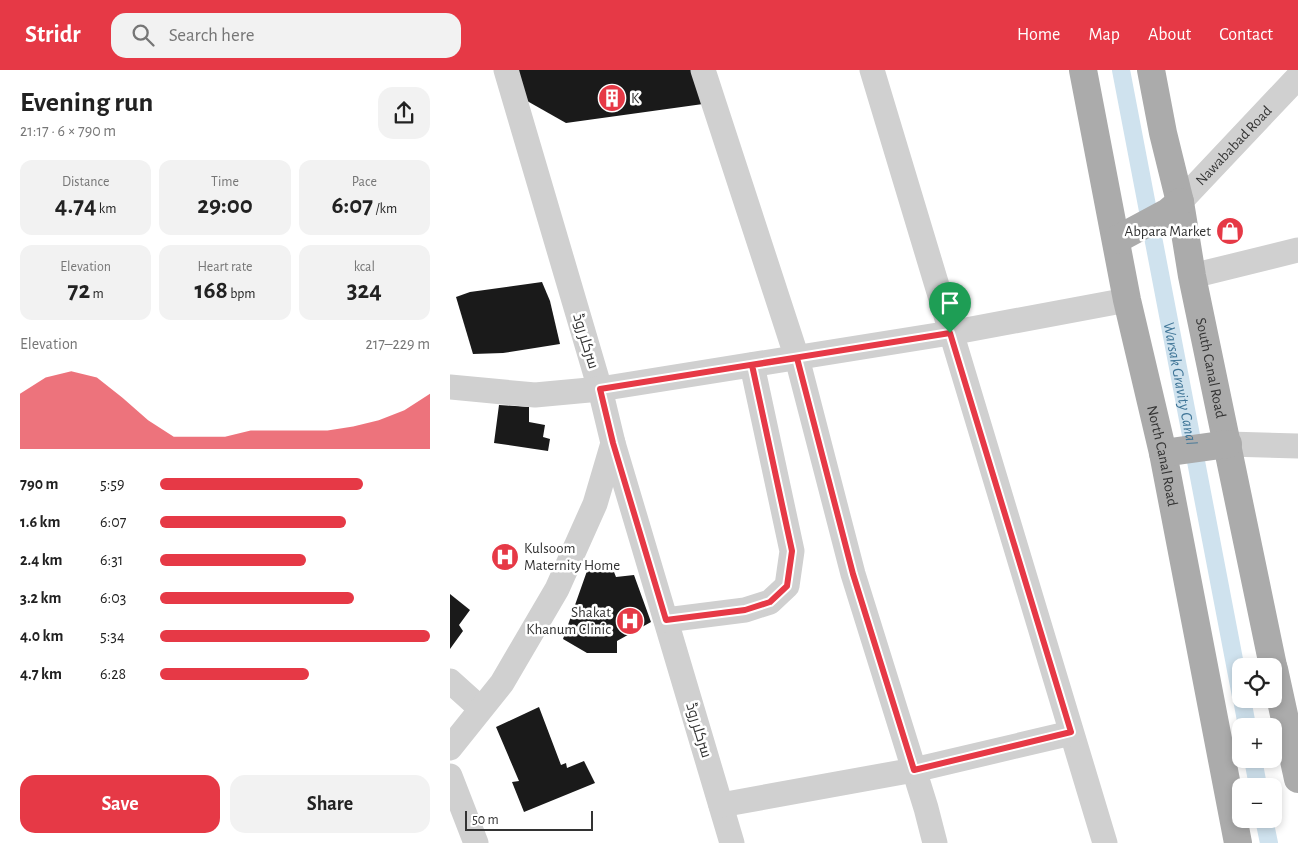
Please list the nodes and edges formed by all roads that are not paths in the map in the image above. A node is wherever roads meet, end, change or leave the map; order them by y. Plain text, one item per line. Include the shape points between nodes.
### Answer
1 (506, 70) edge
2 (703, 70) edge
3 (872, 70) edge
4 (1083, 70) edge
5 (1151, 70) edge
6 (1298, 77) edge
7 (1174, 207) junction
8 (1127, 235) junction
9 (1298, 250) edge
10 (1192, 276) junction
11 (1127, 300) junction
12 (950, 333) junction
13 (797, 358) junction
14 (752, 365) junction
15 (450, 386) edge
16 (600, 389) junction
17 (613, 443) junction
18 (1225, 443) junction
19 (1298, 446) edge
20 (1164, 453) junction
21 (666, 620) junction
22 (1272, 658) edge
23 (450, 681) edge
24 (1282, 704) edge
25 (480, 708) junction
26 (1071, 732) junction
27 (450, 748) edge
28 (914, 770) junction
29 (450, 776) edge
30 (1298, 779) edge
31 (721, 805) junction
32 (476, 843) edge
33 (732, 843) edge
34 (935, 843) edge
35 (1105, 843) edge
36 (1238, 843) edge

1 - 16 street, سرکلر روڈ
2 - 13 street
3 - 12 street
4 - 8 main road, North Canal Road
5 - 7 main road, South Canal Road
6 - 7 street, Nawababad Road
7 - 8 main road
7 - 10 main road, South Canal Road
8 - 11 main road, North Canal Road
9 - 10 street
10 - 18 main road, South Canal Road
11 - 12 street
11 - 20 main road, North Canal Road
12 - 13 street
12 - 26 street
13 - 14 street
13 - 28 street via 853,574
14 - 16 street
14 - 21 street via 792,551 787,586 770,602 745,610
15 - 16 street via 534,395
16 - 17 street, سرکلر روڈ
17 - 21 street, سرکلر روڈ
17 - 25 street via 594,504 557,588 502,682
18 - 19 street
18 - 20 main road
18 - 22 main road, South Canal Road
20 - 36 main road, North Canal Road
21 - 31 street, سرکلر روڈ
23 - 25 street
24 - 30 main road, South Canal Road
25 - 27 street
26 - 28 street
26 - 35 street
28 - 31 street
28 - 34 street
29 - 32 street
31 - 33 street, سرکلر روڈ

